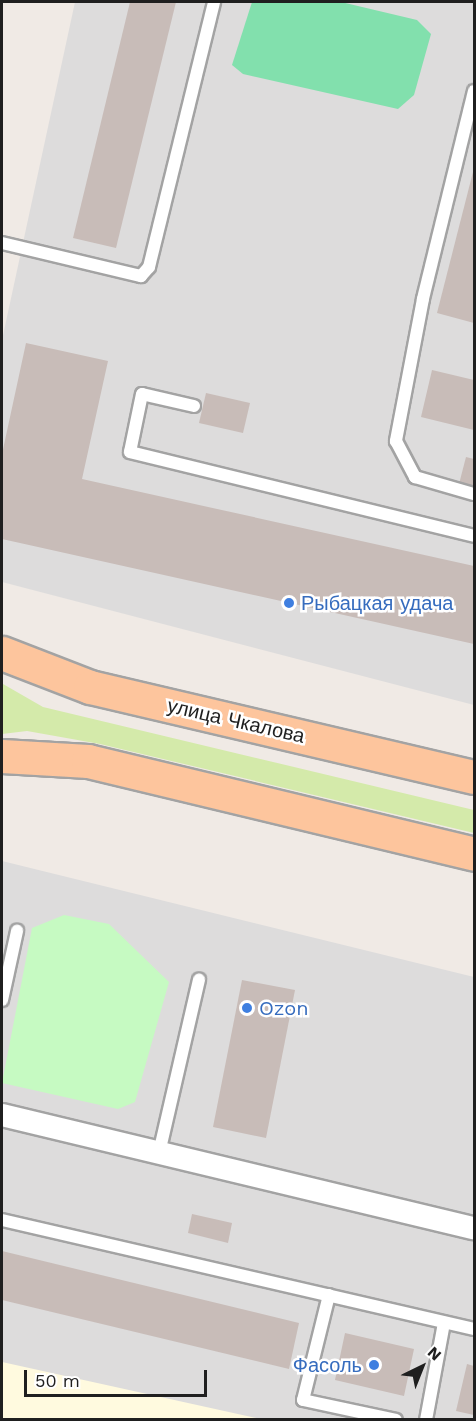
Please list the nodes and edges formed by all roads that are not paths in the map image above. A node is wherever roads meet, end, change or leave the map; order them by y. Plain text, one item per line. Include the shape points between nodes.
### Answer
1 (214, 2) edge
2 (474, 91) edge
3 (2, 243) edge
4 (194, 405) dead end
5 (474, 494) edge
6 (474, 536) edge
7 (2, 654) edge
8 (2, 756) edge
9 (474, 777) edge
10 (474, 854) edge
11 (17, 931) dead end
12 (199, 980) dead end
13 (2, 1000) edge
14 (2, 1115) edge
15 (159, 1153) junction
16 (2, 1220) edge
17 (474, 1228) edge
18 (329, 1295) junction
19 (444, 1323) junction
20 (474, 1329) edge
21 (396, 1419) edge
22 (426, 1419) edge

1 - 3 lane via 149,267 141,276
2 - 5 lane via 423,299 396,441 415,477
4 - 6 lane via 141,394 130,452
7 - 9 main road, улица Чкалова via 90,687
8 - 10 main road via 88,761
11 - 13 lane
12 - 15 lane
14 - 15 street
15 - 17 street
16 - 18 lane
18 - 19 lane
18 - 21 lane via 303,1400
19 - 20 lane
19 - 22 lane

